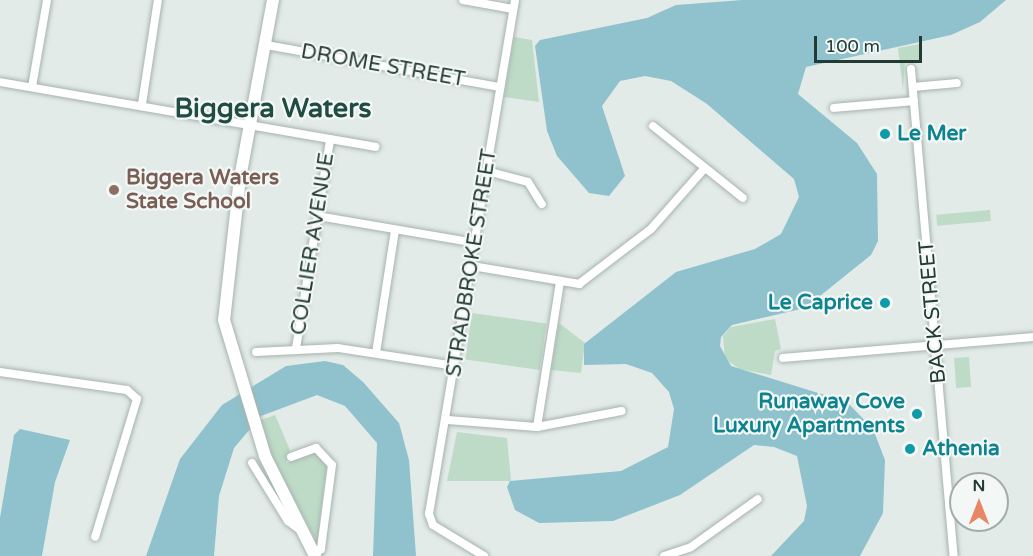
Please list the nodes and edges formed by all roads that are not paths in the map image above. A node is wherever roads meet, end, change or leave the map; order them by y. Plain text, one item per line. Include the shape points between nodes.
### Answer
1 (47, 0) edge
2 (158, 0) edge
3 (273, 0) edge
4 (463, 0) edge
5 (514, 4) edge
6 (266, 45) junction
7 (911, 69) dead end
8 (0, 82) edge
9 (957, 83) dead end
10 (33, 87) junction
11 (500, 87) junction
12 (913, 87) junction
13 (914, 101) junction
14 (142, 104) junction
15 (834, 108) dead end
16 (250, 124) junction
17 (653, 126) dead end
18 (330, 140) junction
19 (375, 147) dead end
20 (704, 170) junction
21 (487, 171) junction
22 (743, 198) dead end
23 (542, 204) dead end
24 (318, 216) junction
25 (396, 230) junction
26 (476, 243) junction
27 (472, 266) junction
28 (560, 281) junction
29 (1033, 337) edge
30 (936, 346) junction
31 (296, 348) junction
32 (256, 352) dead end
33 (376, 353) junction
34 (783, 358) dead end
35 (455, 366) junction
36 (0, 372) edge
37 (622, 411) dead end
38 (448, 420) junction
39 (537, 427) junction
40 (291, 457) dead end
41 (252, 463) dead end
42 (758, 499) dead end
43 (303, 532) junction
44 (95, 537) dead end
45 (315, 555) edge
46 (484, 556) edge
47 (664, 556) edge
48 (954, 556) edge

1 - 10 street
2 - 14 street
3 - 6 main road
4 - 5 street
5 - 11 street, STRADBROKE STREET
6 - 11 street, DROME STREET
6 - 16 main road
7 - 12 street, BACK STREET
8 - 10 street
9 - 12 street
10 - 14 street
11 - 21 street, STRADBROKE STREET
12 - 13 street, BACK STREET
13 - 15 street
13 - 30 street, BACK STREET
14 - 16 street
16 - 18 street
16 - 43 main road via 225,286 228,337 255,428
17 - 20 street
18 - 19 street
18 - 24 street, COLLIER AVENUE
20 - 22 street
20 - 28 street via 651,229 579,284
21 - 23 street via 528,182
21 - 26 street, STRADBROKE STREET
24 - 25 street
24 - 31 street, COLLIER AVENUE
25 - 26 street
25 - 33 street
26 - 27 street, STRADBROKE STREET
27 - 28 street
27 - 35 street, STRADBROKE STREET
28 - 39 street
29 - 30 street
30 - 34 street
30 - 48 street, BACK STREET
31 - 32 street
31 - 33 street
33 - 35 street
35 - 38 street, STRADBROKE STREET
36 - 44 street via 127,390 137,399 132,431
37 - 39 street
38 - 39 street
38 - 46 street, STRADBROKE STREET via 429,514 434,525
40 - 45 street via 316,448 332,465 321,549
41 - 43 street via 288,521
42 - 47 street via 691,547
43 - 45 main road

